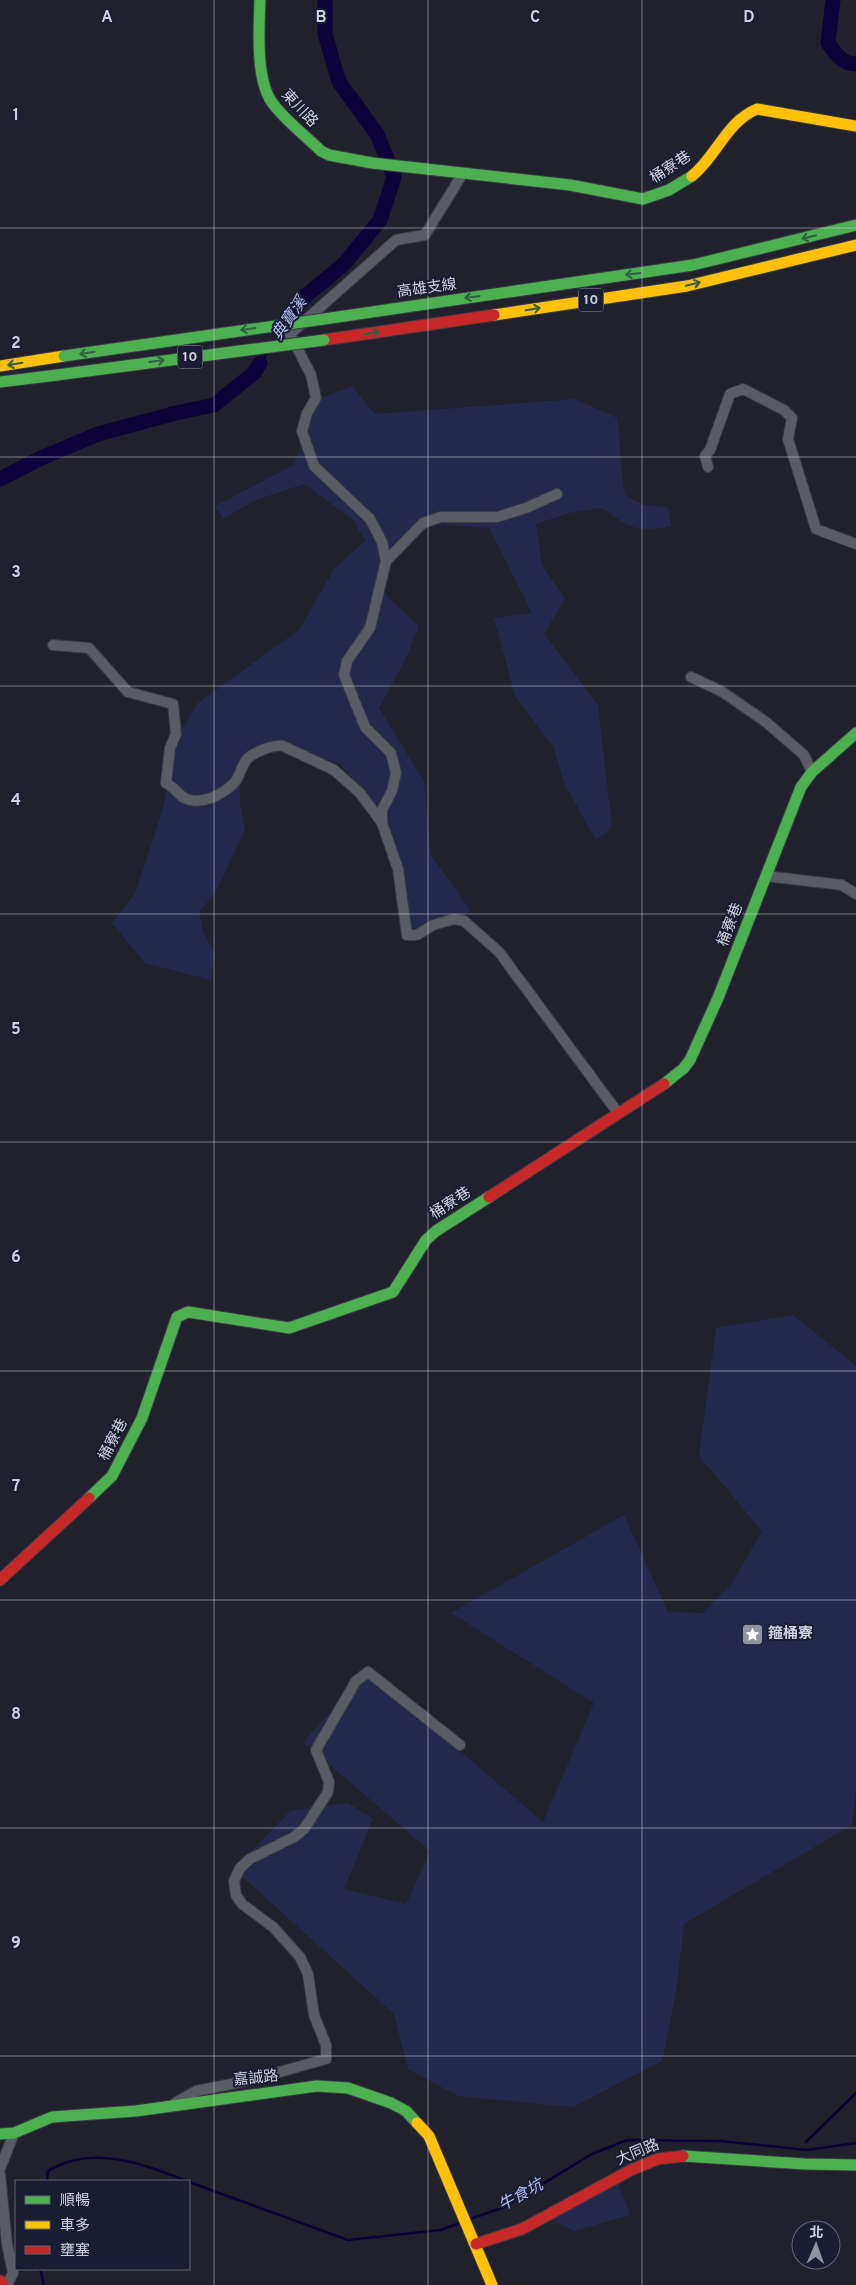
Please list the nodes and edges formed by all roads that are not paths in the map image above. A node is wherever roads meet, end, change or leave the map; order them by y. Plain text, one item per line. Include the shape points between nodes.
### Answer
1 (260, 0) edge
2 (856, 126) edge
3 (417, 169) joint
4 (463, 173) junction
5 (856, 226) edge
6 (856, 245) edge
7 (0, 366) edge
8 (0, 382) edge
9 (708, 467) dead end
10 (557, 494) dead end
11 (856, 544) edge
12 (386, 561) junction
13 (53, 646) dead end
14 (691, 677) dead end
15 (856, 733) edge
16 (812, 772) junction
17 (382, 823) junction
18 (766, 876) junction
19 (856, 894) edge
20 (618, 1113) junction
21 (0, 1580) edge
22 (460, 1745) dead end
23 (171, 2105) junction
24 (14, 2132) junction
25 (0, 2134) edge
26 (856, 2165) edge
27 (0, 2169) edge
28 (0, 2174) edge
29 (474, 2238) junction
30 (0, 2281) edge
31 (3, 2285) edge
32 (7, 2285) edge
33 (492, 2285) edge

1 - 3 main road, 東川路 via 258,46 261,74 273,105 310,143 329,155
2 - 4 main road, 桶寮巷 via 757,108 738,118 707,162 694,174 655,196 643,199 579,186
3 - 4 main road, 桶寮巷
4 - 12 street via 425,234 396,240 290,334 311,375 316,398 302,431 314,466 370,519 382,542
5 -> 7 main road, 高雄支線 / 10, bridge via 693,265
8 -> 6 main road, 10, bridge via 324,340 687,286
9 - 11 street via 705,456 730,394 742,389 784,410 792,418 788,439 816,529
10 - 12 street via 497,517 441,518 423,523
12 - 17 street via 370,628 347,660 344,675 365,727 391,753 396,773 392,791 382,810
13 - 17 street via 89,648 128,692 173,704 176,734 170,748 166,783 184,798 204,801 235,783 247,759 274,745 283,746 334,770 360,793
14 - 16 street via 721,691 766,722 804,754
15 - 16 main road, 桶寮巷
16 - 18 main road, 桶寮巷 via 801,787
17 - 20 street via 398,869 407,935 417,935 433,925 454,919 464,921 499,952
18 - 19 street via 842,885
18 - 20 main road, 桶寮巷 via 690,1060 662,1085
20 - 21 main road, 桶寮巷 via 436,1231 426,1240 393,1292 289,1328 188,1312 177,1317 142,1418 112,1476
22 - 23 street via 368,1672 356,1681 316,1750 328,1782 328,1792 304,1828 250,1859 240,1868 234,1881 236,1895 242,1904 273,1927 300,1957 308,1974 314,2015 326,2045 326,2059 196,2091
23 - 24 main road, 嘉誠路 via 52,2117
23 - 29 main road, 嘉誠路 via 317,2086 348,2088 375,2097 406,2111 423,2128
24 - 25 main road, 嘉誠路
24 - 27 street
26 - 29 main road, 大同路 via 690,2155 658,2158 522,2229
28 - 32 street via 13,2273
29 - 33 main road, 嘉誠路
30 - 31 main road

